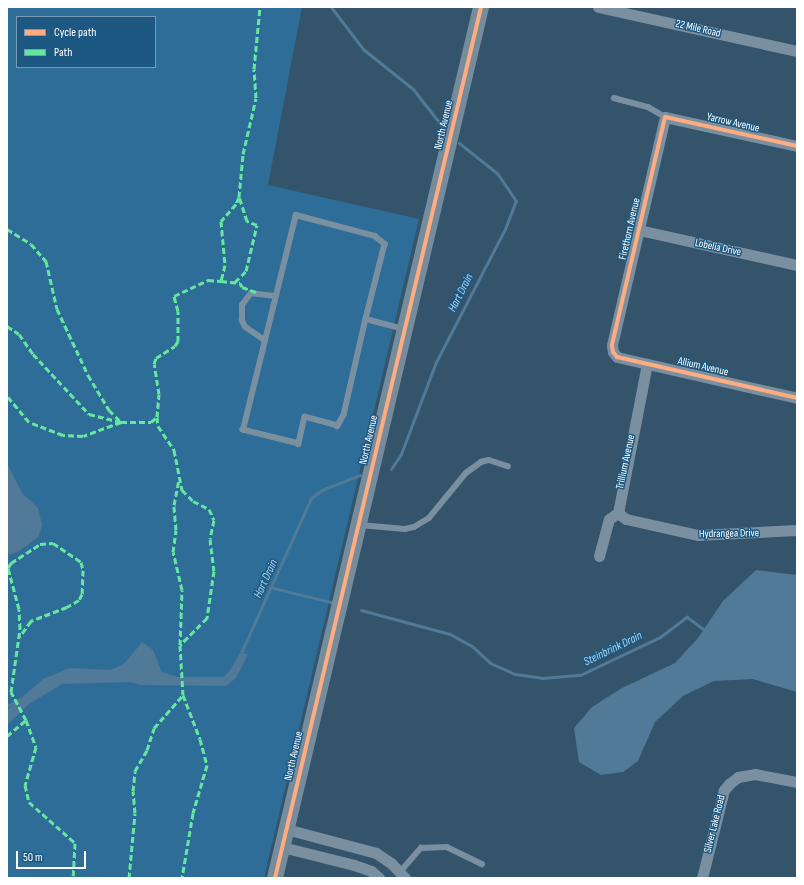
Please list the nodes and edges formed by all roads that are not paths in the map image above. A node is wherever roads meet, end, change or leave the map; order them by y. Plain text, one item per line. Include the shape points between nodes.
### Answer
1 (481, 7) edge
2 (598, 7) edge
3 (797, 51) edge
4 (614, 98) dead end
5 (665, 117) junction
6 (797, 146) edge
7 (639, 230) junction
8 (797, 265) edge
9 (276, 296) junction
10 (366, 319) junction
11 (404, 329) junction
12 (265, 341) junction
13 (612, 345) joint
14 (647, 364) junction
15 (797, 398) edge
16 (508, 466) dead end
17 (618, 513) junction
18 (358, 525) junction
19 (797, 530) edge
20 (599, 556) dead end
21 (797, 782) edge
22 (286, 829) junction
23 (355, 846) junction
24 (282, 847) junction
25 (382, 857) junction
26 (350, 864) junction
27 (482, 864) dead end
28 (376, 875) edge
29 (400, 876) edge
30 (275, 878) edge
31 (705, 878) edge

1 - 11 street, North Avenue
2 - 3 street, 22 Mile Road
4 - 5 lane via 648,107
5 - 6 street, Yarrow Avenue
5 - 7 street, Firethorn Avenue
7 - 8 street, Lobelia Drive
7 - 13 street, Firethorn Avenue
9 - 10 lane via 296,215 375,236 385,244
9 - 12 lane
9 - 12 lane via 251,293 242,305 242,321 245,327
10 - 11 lane
10 - 12 lane via 344,415 338,426 305,417 299,444 243,430
11 - 18 street, North Avenue
13 - 14 street, Allium Avenue via 617,357
14 - 15 street, Allium Avenue
14 - 17 street, Trillium Avenue
16 - 18 lane via 489,460 481,462 466,473 429,518 414,527 405,529
17 - 19 street, Hydrangea Drive via 626,519 698,535
17 - 20 street, Trillium Avenue via 609,519
18 - 22 street, North Avenue
21 - 31 street, Silver Lake Road via 755,774 738,777 724,790
22 - 23 street
22 - 24 street, North Avenue
23 - 25 street
23 - 26 street
24 - 26 street
24 - 30 street, North Avenue
25 - 28 street
25 - 29 street
26 - 28 street
27 - 29 lane via 446,847 421,848

